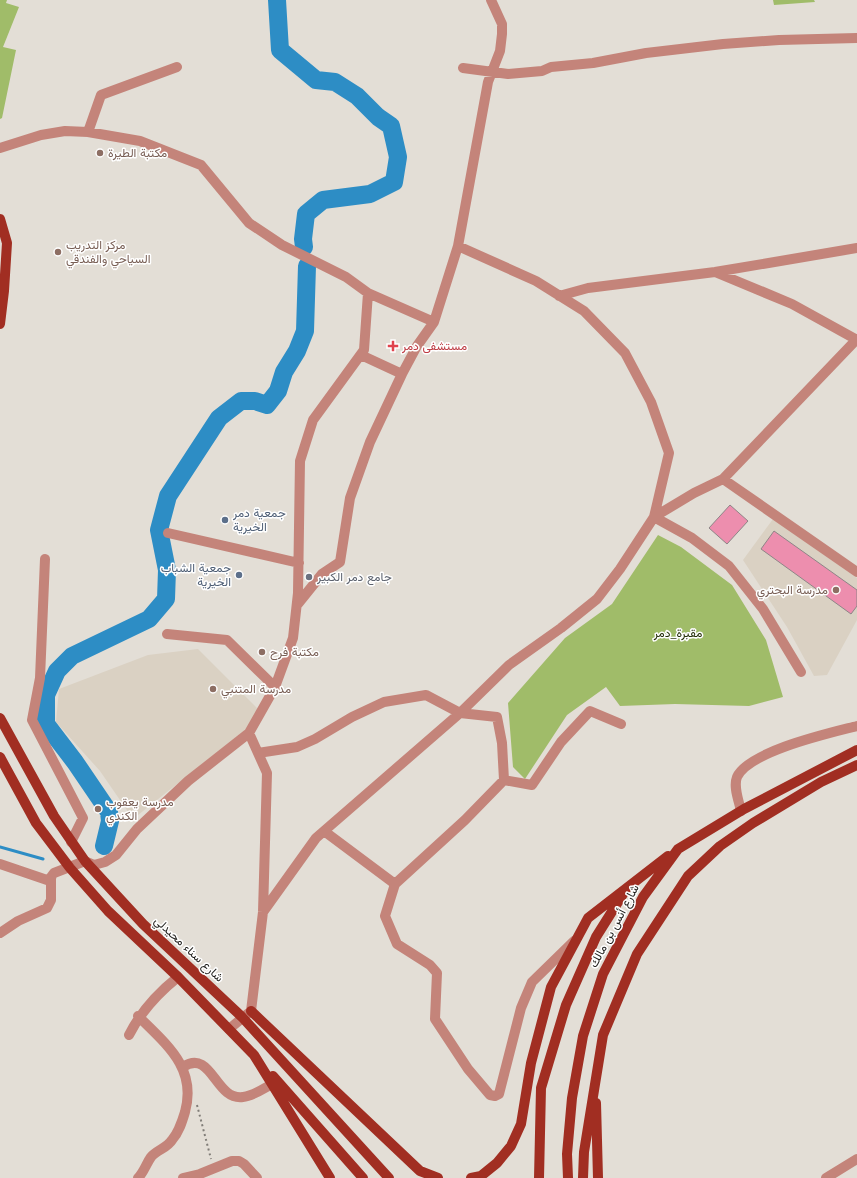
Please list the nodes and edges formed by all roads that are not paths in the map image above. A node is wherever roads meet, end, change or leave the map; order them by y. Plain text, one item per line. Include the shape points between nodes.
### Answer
1 (491, 0) edge
2 (857, 38) edge
3 (178, 67) dead end
4 (463, 68) dead end
5 (492, 71) junction
6 (88, 132) junction
7 (0, 148) edge
8 (0, 220) edge
9 (458, 246) junction
10 (857, 248) edge
11 (715, 272) junction
12 (368, 293) junction
13 (559, 296) junction
14 (434, 322) junction
15 (0, 324) edge
16 (857, 340) edge
17 (361, 355) junction
18 (402, 374) junction
19 (723, 479) junction
20 (654, 517) junction
21 (168, 533) dead end
22 (45, 559) dead end
23 (299, 563) junction
24 (857, 572) edge
25 (297, 605) junction
26 (167, 634) dead end
27 (801, 672) dead end
28 (275, 687) junction
29 (460, 713) junction
30 (0, 718) edge
31 (621, 724) dead end
32 (857, 726) edge
33 (249, 733) junction
34 (857, 750) edge
35 (258, 753) junction
36 (0, 757) edge
37 (857, 765) edge
38 (504, 780) junction
39 (742, 810) junction
40 (753, 823) junction
41 (324, 831) junction
42 (71, 842) junction
43 (678, 848) junction
44 (85, 861) junction
45 (0, 864) edge
46 (70, 868) junction
47 (50, 881) junction
48 (395, 884) junction
49 (627, 888) junction
50 (263, 912) junction
51 (0, 934) edge
52 (574, 941) junction
53 (178, 976) junction
54 (246, 1014) junction
55 (138, 1016) junction
56 (229, 1029) junction
57 (129, 1035) dead end
58 (254, 1055) junction
59 (183, 1067) junction
60 (594, 1079) junction
61 (272, 1084) junction
62 (857, 1159) edge
63 (201, 1176) edge
64 (141, 1177) edge
65 (183, 1178) edge
66 (257, 1178) edge
67 (330, 1178) edge
68 (363, 1178) edge
69 (389, 1178) edge
70 (438, 1178) edge
71 (471, 1178) edge
72 (539, 1178) edge
73 (568, 1178) edge
74 (583, 1178) edge
75 (598, 1178) edge
76 (826, 1178) edge

1 - 5 street via 502,24 500,51
2 - 5 street via 723,44 551,67 542,71 508,74
3 - 6 street via 101,96
4 - 5 street
5 - 9 street
6 - 7 street via 65,131 41,135
6 - 12 street via 140,141 201,165 249,223 282,245 346,277
8 - 15 main road via 7,243
9 - 13 street via 529,278
9 - 14 street
10 - 11 street
11 - 13 street via 588,288
11 - 16 street via 792,304
12 - 14 street
12 - 17 street via 364,350
13 - 20 street via 584,311 625,353 651,402 669,453
14 - 18 street
16 - 19 street
17 - 18 street
17 - 23 street via 313,420 300,461
18 - 25 street via 370,442 350,498 340,562 322,574
19 - 20 street
19 - 24 street
20 - 27 street via 692,538 729,566 763,609
20 - 29 street via 597,599 509,665
21 - 23 street
22 - 42 street via 40,678 32,720 83,818
23 - 25 street
25 - 28 street via 293,638
26 - 28 street via 227,640
28 - 33 street
29 - 35 street via 426,695 384,702 297,747
29 - 38 street via 497,717 502,743
29 - 41 street
30 - 42 main road, شارع سناء محيدلي
31 - 38 street via 590,711 561,742 532,785
32 - 39 street via 804,739 746,766 737,778 736,790
33 - 35 street
33 - 44 street via 188,781 137,829 116,855 94,865
34 - 39 main road, شارع أنس بن مالك
35 - 50 street via 267,773
36 - 46 main road via 36,823
37 - 40 main road via 821,782
38 - 48 street via 465,820
39 - 40 main road
39 - 43 main road, شارع أنس بن مالك
40 - 60 main road via 720,846 688,876 637,954 603,1035
41 - 48 street
41 - 50 street via 316,838
42 - 44 main road, شارع سناء محيدلي
43 - 49 main road
43 - 73 main road, شارع أنس بن مالك via 643,897 603,974 583,1036 572,1098 567,1154
44 - 46 street
44 - 54 main road, شارع سناء محيدلي via 143,924
45 - 47 street
46 - 47 street via 54,873
46 - 53 main road via 108,911
47 - 51 street via 51,900 47,908 18,921
48 - 52 street via 386,916 397,944 430,965 437,973 435,1019 468,1069 492,1096 499,1094 521,1008 532,982
49 - 52 main road via 588,918
49 - 72 main road via 596,937 569,998 541,1088
50 - 54 street
52 - 71 main road via 551,988 531,1063 521,1124 511,1146 498,1163 481,1176
53 - 55 street via 162,989
53 - 56 main road
54 - 56 street
54 - 69 main road, شارع سناء محيدلي
54 - 70 main road via 420,1171
55 - 57 street
55 - 59 street
56 - 58 main road
58 - 61 main road
58 - 68 main road
59 - 61 street via 190,1062 196,1062 225,1090 238,1097 250,1095
59 - 64 street via 188,1094 183,1119 172,1140 152,1156
60 - 74 main road
60 - 75 main road
61 - 67 main road
62 - 76 street
63 - 65 street
63 - 66 street via 232,1161 239,1161

